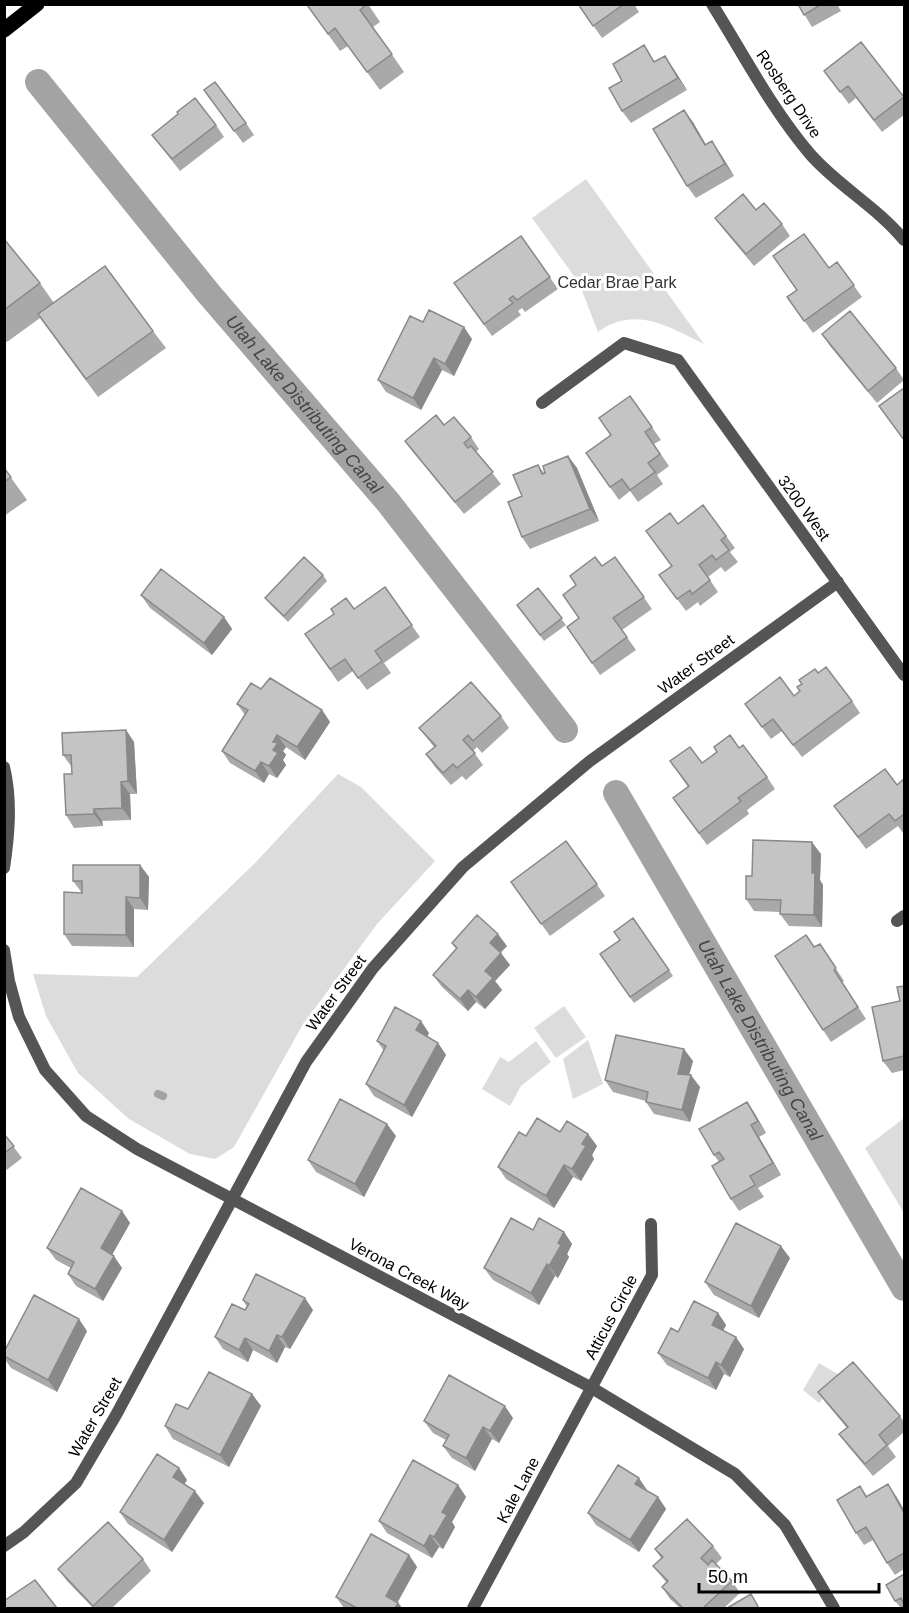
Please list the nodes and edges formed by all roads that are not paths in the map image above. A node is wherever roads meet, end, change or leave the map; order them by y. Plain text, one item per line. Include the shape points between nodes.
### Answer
1 (38, 4) edge
2 (712, 4) edge
3 (4, 30) edge
4 (904, 240) edge
5 (542, 403) dead end
6 (837, 582) junction
7 (904, 675) edge
8 (4, 767) edge
9 (4, 868) edge
10 (4, 950) edge
11 (232, 1200) junction
12 (651, 1224) dead end
13 (592, 1388) junction
14 (4, 1546) edge
15 (473, 1608) edge
16 (834, 1608) edge

1 - 3 main road
2 - 4 street, Rosberg Drive via 763,90 805,148
5 - 6 street, 3200 West via 624,343 678,360
6 - 7 street, 3200 West
6 - 11 street, Water Street via 590,761 463,867 373,968 306,1062
8 - 9 street via 9,830
10 - 11 street, Verona Creek Way via 19,1017 45,1070 86,1116 137,1149
11 - 13 street, Verona Creek Way
11 - 14 street, Water Street via 76,1483
12 - 13 street, Atticus Circle via 652,1275
13 - 15 street, Kale Lane
13 - 16 street, Verona Creek Way via 735,1474 785,1525

